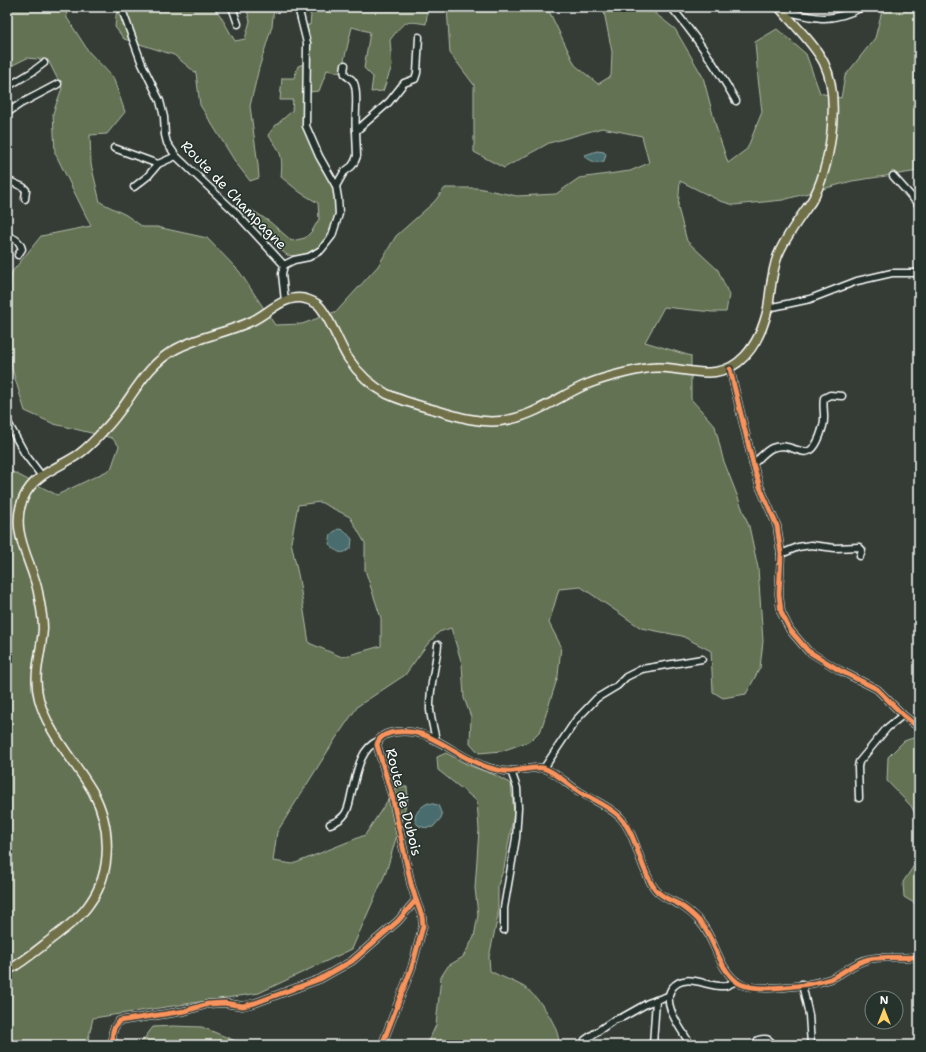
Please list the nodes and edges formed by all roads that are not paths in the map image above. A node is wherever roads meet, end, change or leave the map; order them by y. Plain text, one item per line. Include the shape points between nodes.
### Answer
1 (121, 7) edge
2 (232, 7) edge
3 (298, 7) edge
4 (671, 7) edge
5 (862, 7) edge
6 (780, 9) edge
7 (238, 24) dead end
8 (419, 37) dead end
9 (44, 63) dead end
10 (345, 65) dead end
11 (58, 84) dead end
12 (7, 87) edge
13 (736, 101) dead end
14 (7, 113) edge
15 (356, 131) junction
16 (114, 148) dead end
17 (176, 156) junction
18 (158, 164) junction
19 (893, 176) dead end
20 (7, 180) edge
21 (336, 186) junction
22 (134, 187) dead end
23 (25, 198) dead end
24 (919, 205) edge
25 (7, 236) edge
26 (18, 255) dead end
27 (284, 265) junction
28 (919, 273) edge
29 (285, 301) junction
30 (768, 308) junction
31 (730, 369) junction
32 (842, 396) dead end
33 (7, 421) edge
34 (753, 464) junction
35 (41, 475) junction
36 (781, 554) junction
37 (860, 556) dead end
38 (438, 645) dead end
39 (702, 659) dead end
40 (903, 715) junction
41 (919, 725) edge
42 (436, 740) junction
43 (378, 741) junction
44 (544, 768) junction
45 (511, 771) junction
46 (859, 798) dead end
47 (330, 824) dead end
48 (416, 900) junction
49 (504, 930) dead end
50 (919, 956) edge
51 (7, 971) edge
52 (736, 980) junction
53 (802, 984) junction
54 (668, 996) junction
55 (656, 1000) junction
56 (585, 1040) dead end
57 (758, 1040) dead end
58 (688, 1041) dead end
59 (114, 1045) edge
60 (382, 1045) edge
61 (653, 1045) edge
62 (773, 1045) edge
63 (811, 1045) edge

1 - 17 street, Route de Champagne via 142,64 160,101 165,135
2 - 7 street
3 - 21 street via 307,43 306,126
4 - 13 street via 696,37
5 - 6 street via 836,18 824,19
6 - 30 main road via 817,51 825,64 833,94 831,142 823,175 816,194 778,255 771,279
8 - 15 street via 415,78 404,83 389,102
9 - 12 street
10 - 15 street via 345,74 355,84
11 - 14 street
15 - 21 street via 355,161 344,172
16 - 18 street
17 - 18 street
17 - 27 street, Route de Champagne via 235,212
18 - 22 street
19 - 24 street
20 - 23 street via 26,190
21 - 27 street via 339,214 328,242 316,254
25 - 26 street via 19,241 22,249
27 - 29 street via 282,274
28 - 30 street via 892,273 857,281 810,299
29 - 31 main road via 303,298 318,304 354,366 383,392 408,403 472,420 497,421 523,417 599,379 648,367 668,367 701,373
29 - 35 main road via 251,322 193,341 162,358 149,371 113,422 93,442 79,454
30 - 31 main road via 762,330 752,347 743,359
31 - 34 street
32 - 34 street via 830,395 824,398 824,424 813,448 805,452 781,446 771,448
33 - 35 street via 25,454
34 - 36 street via 777,526
35 - 51 main road via 24,495 18,518 24,549 37,585 42,615 43,632 36,688 51,729 99,804 107,848 99,887 90,904 21,964
36 - 37 street via 811,545 859,547 862,550
36 - 40 street via 778,594 781,612 790,630 808,651 877,689
38 - 42 street via 430,705
39 - 44 street via 642,669 597,698 576,720
40 - 41 street
40 - 46 street via 888,728 859,762
42 - 43 street, Route de Dubois via 421,734 404,732 386,734
42 - 45 street, Route de Dubois via 480,765
43 - 47 street via 365,752 353,787 349,809 338,821
43 - 48 street, Route de Dubois
44 - 45 street, Route de Dubois
44 - 52 street via 620,817 635,841 654,888 669,901 693,914 703,925 728,973
45 - 49 street via 517,788 518,808 516,838 504,908
48 - 59 street via 398,922 352,961 320,978 243,1006 208,1004 185,1011 119,1021 112,1031
48 - 60 street, Route de Dubois via 423,926 412,967
50 - 53 street via 870,958 829,979
52 - 53 street via 746,986 764,988
52 - 54 street via 724,986 684,981 675,984
53 - 63 street via 809,1015
54 - 55 street
54 - 58 street via 669,1007
55 - 56 street via 606,1024
55 - 61 street
57 - 62 street via 771,1040

